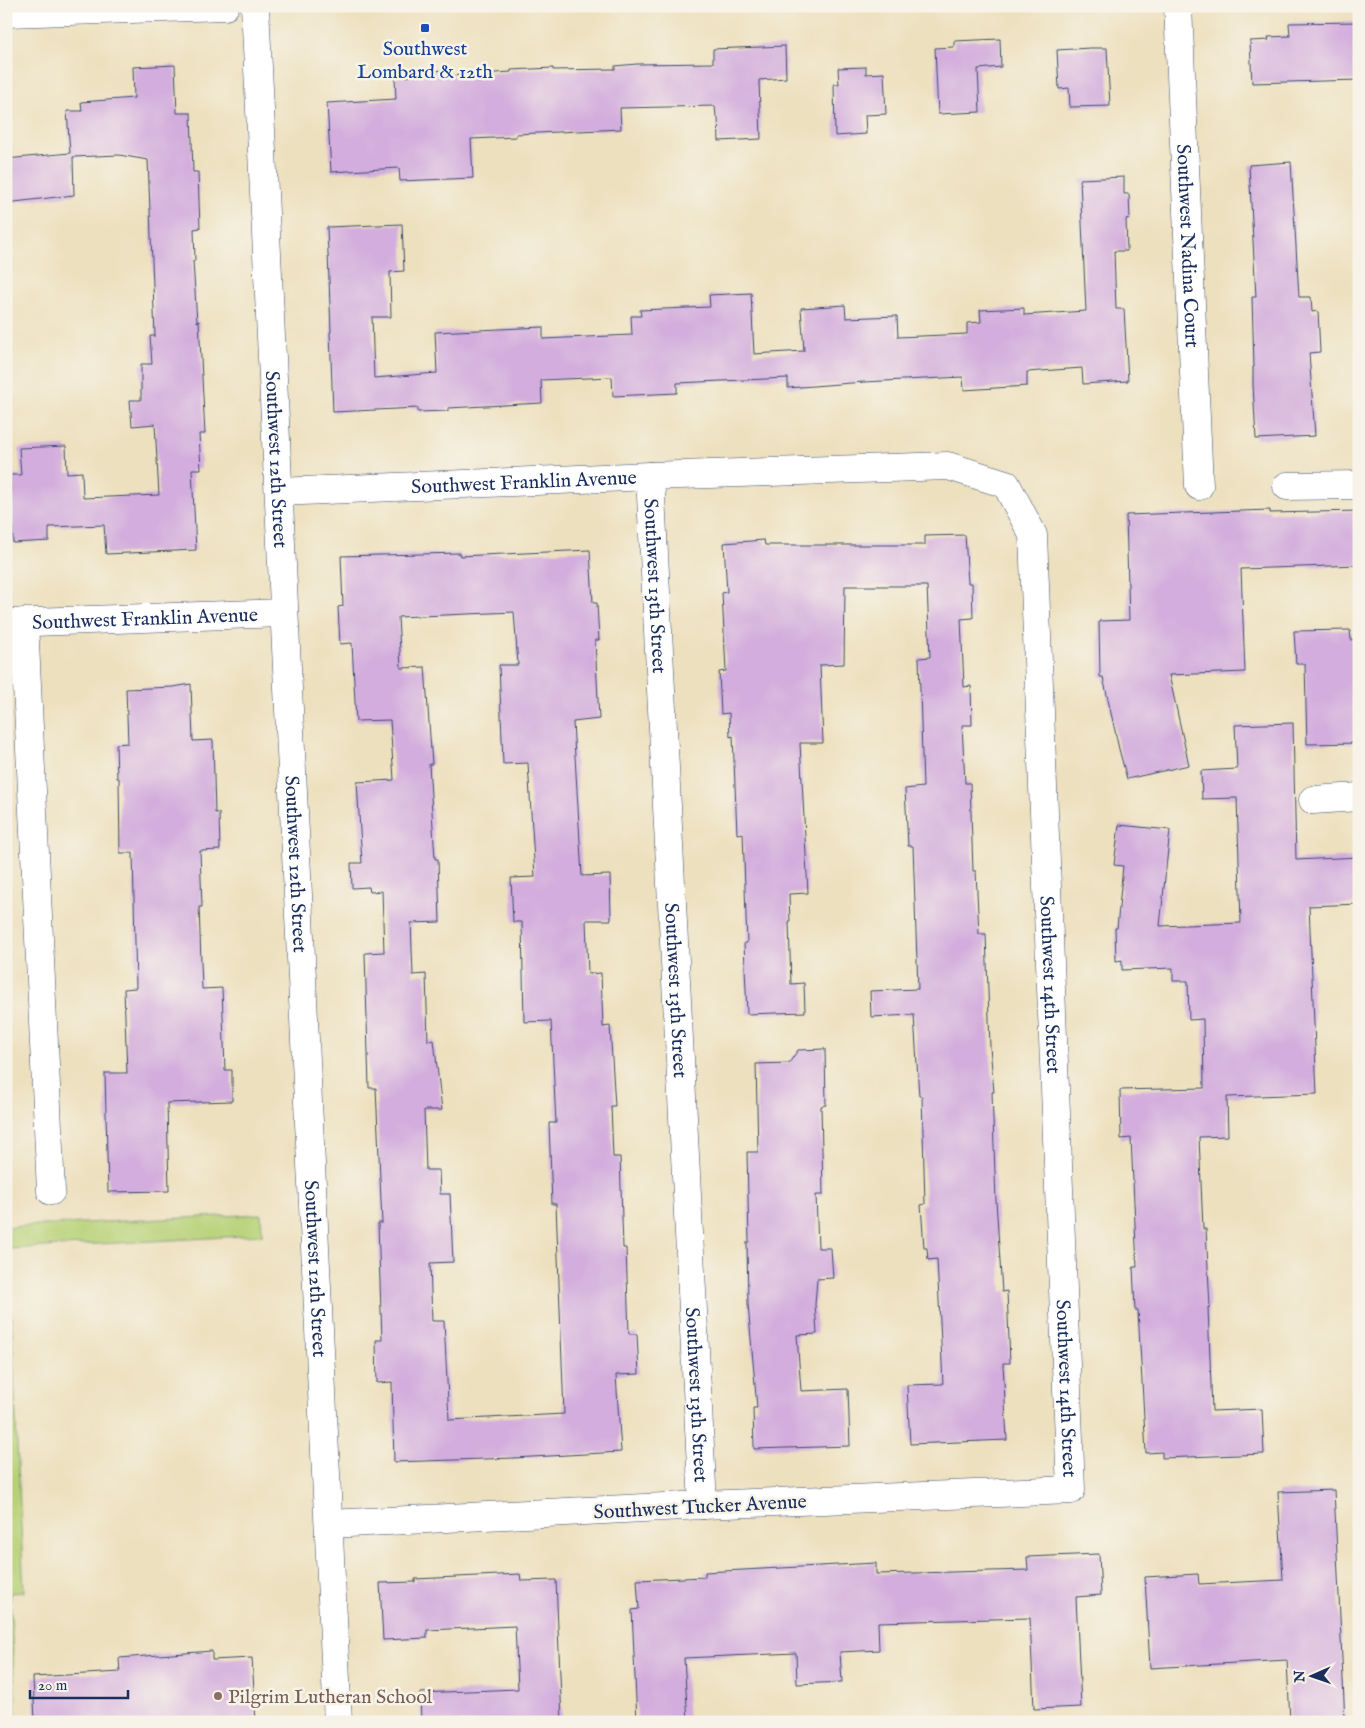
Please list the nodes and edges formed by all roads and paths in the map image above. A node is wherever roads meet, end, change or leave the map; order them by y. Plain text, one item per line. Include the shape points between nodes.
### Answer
1 (225, 6) edge
2 (255, 6) edge
3 (1178, 6) edge
4 (42, 9) edge
5 (6, 13) edge
6 (650, 476) junction
7 (1006, 484) joint
8 (1359, 485) edge
9 (1199, 486) dead end
10 (1287, 486) dead end
11 (279, 492) junction
12 (284, 613) junction
13 (15, 623) edge
14 (1359, 796) edge
15 (1313, 800) dead end
16 (51, 1191) dead end
17 (1071, 1490) joint
18 (703, 1505) junction
19 (329, 1524) junction
20 (338, 1722) edge

1 - 4 street
2 - 11 street, Southwest 12th Street
3 - 9 street, Southwest Nadina Court
4 - 5 street
6 - 7 street, Southwest Franklin Avenue via 948,466
6 - 11 street, Southwest Franklin Avenue
6 - 18 street, Southwest 13th Street
7 - 17 street, Southwest 14th Street via 1033,535
8 - 10 street
11 - 12 street, Southwest 12th Street
12 - 13 street, Southwest Franklin Avenue
12 - 19 street, Southwest 12th Street
13 - 16 street
14 - 15 street
17 - 18 street, Southwest Tucker Avenue
18 - 19 street, Southwest Tucker Avenue
19 - 20 street, Southwest 12th Street

